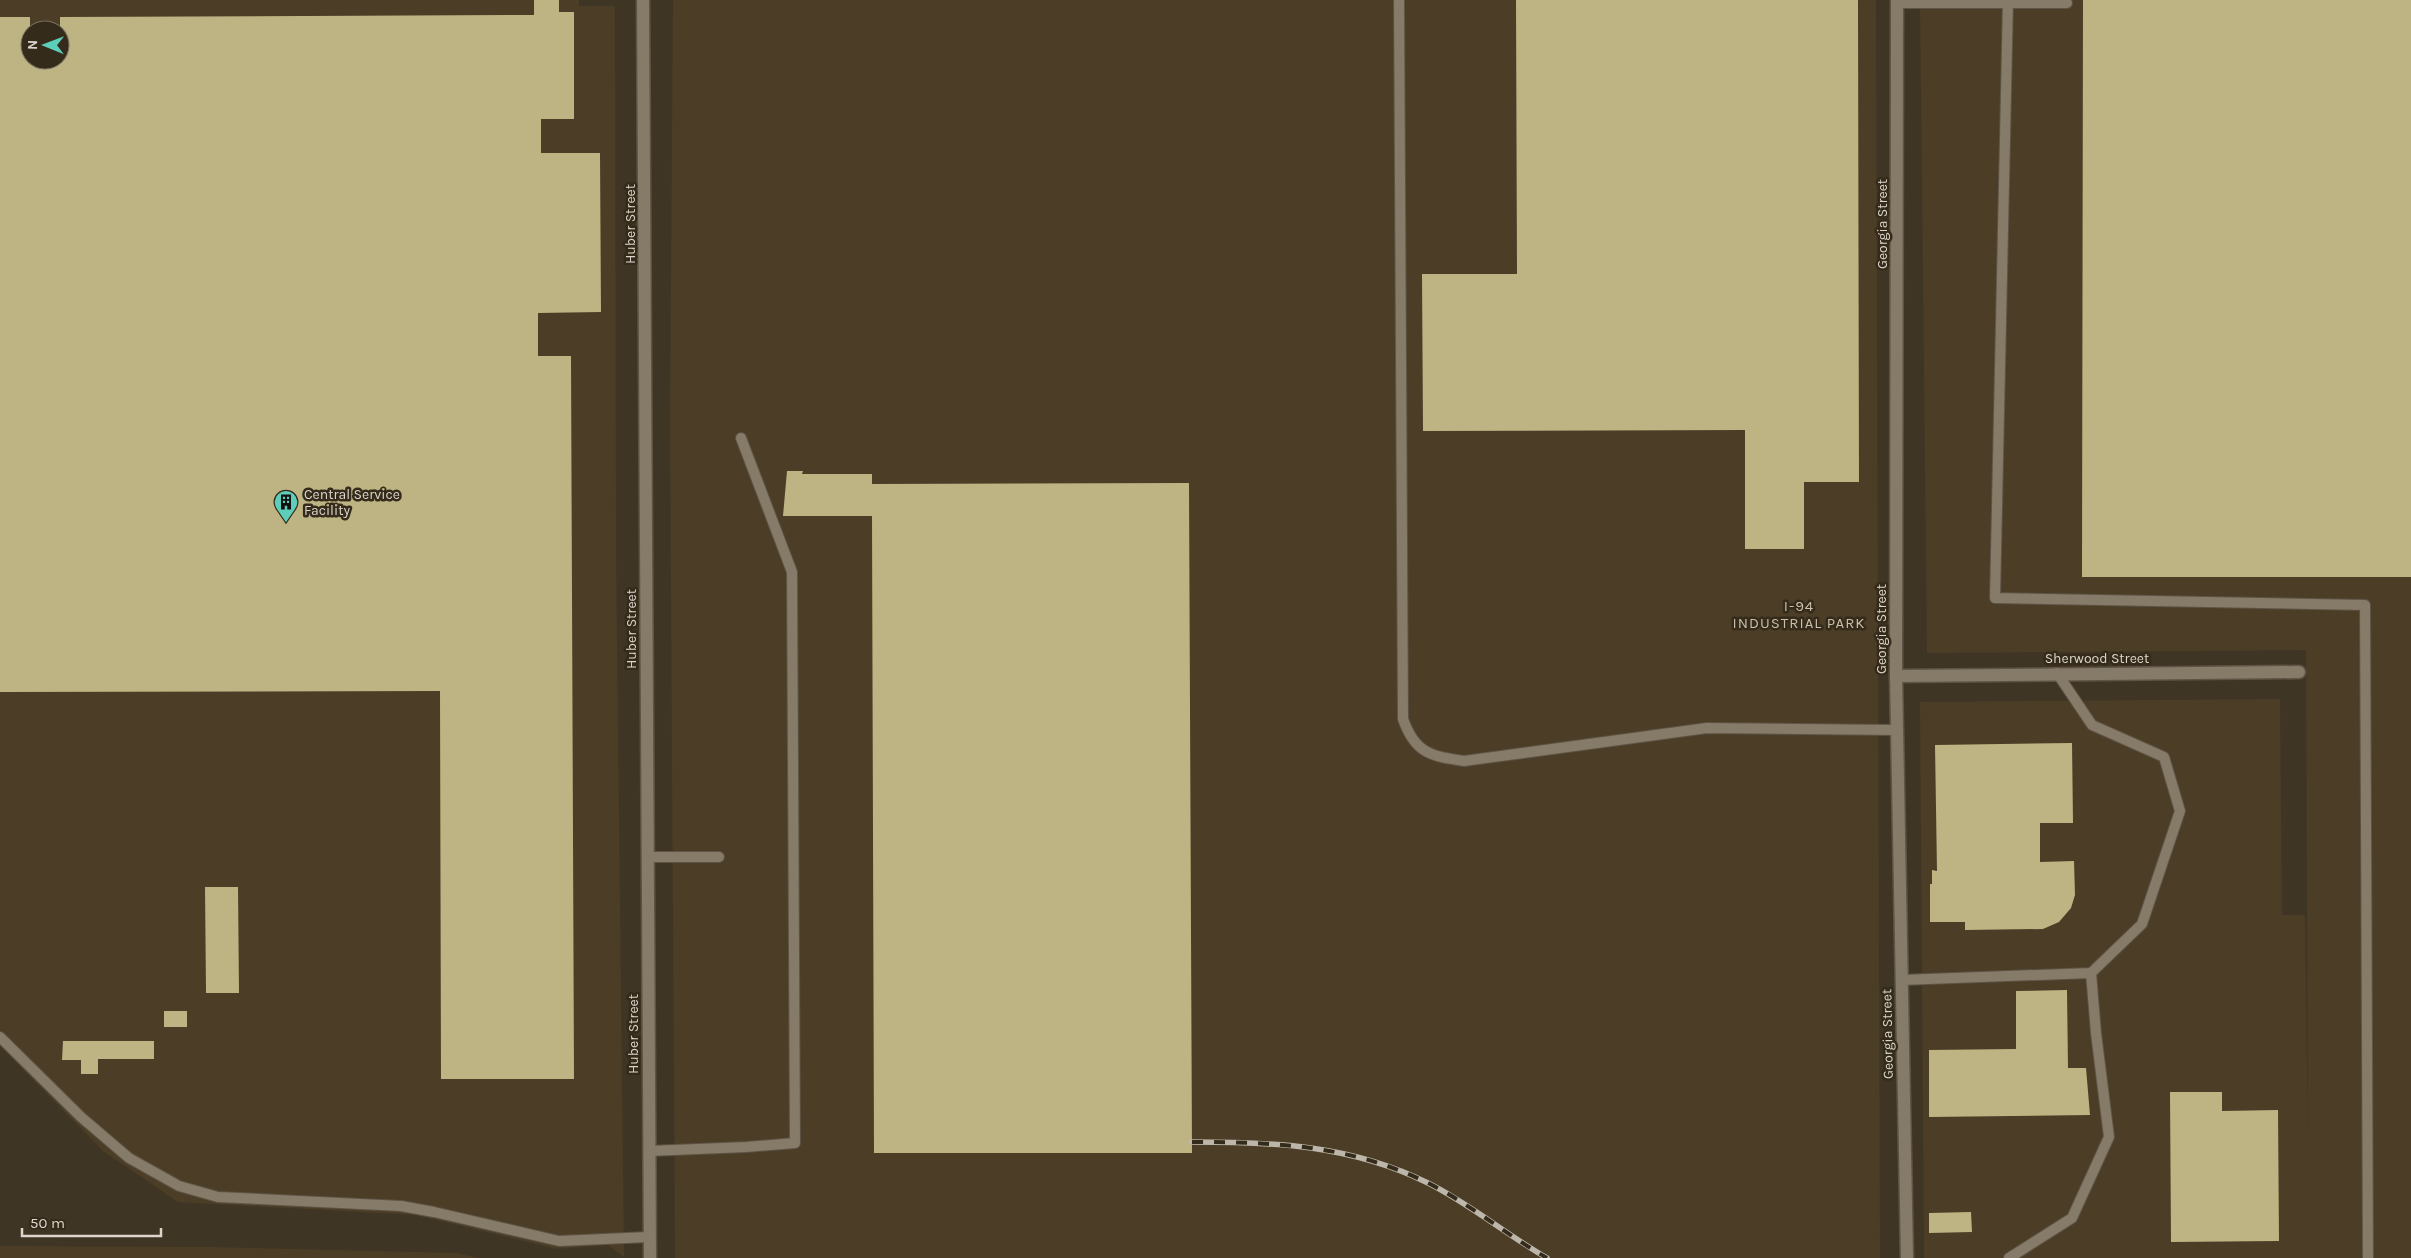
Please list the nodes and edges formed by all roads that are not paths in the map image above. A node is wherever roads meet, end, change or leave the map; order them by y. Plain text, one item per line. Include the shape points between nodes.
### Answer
1 (643, 0) edge
2 (1399, 0) edge
3 (2008, 1) edge
4 (1897, 2) edge
5 (2067, 3) dead end
6 (741, 438) dead end
7 (2298, 672) dead end
8 (2056, 673) junction
9 (1896, 676) junction
10 (1897, 730) junction
11 (647, 857) junction
12 (719, 857) dead end
13 (2091, 973) junction
14 (1901, 980) junction
15 (0, 1037) edge
16 (649, 1151) junction
17 (650, 1237) junction
18 (650, 1258) edge
19 (1907, 1258) edge
20 (2009, 1258) edge
21 (2368, 1258) edge

1 - 11 street, Huber Street
2 - 10 lane via 1403,719 1410,737 1422,749 1439,757 1464,761 1707,728
3 - 4 lane
3 - 5 lane
3 - 21 lane via 1995,598 2365,605
4 - 9 street, Georgia Street
6 - 16 lane via 792,572 795,1143
7 - 8 street, Sherwood Street
8 - 9 street, Sherwood Street
8 - 13 lane via 2092,725 2164,757 2180,812 2142,924
9 - 10 street, Georgia Street
10 - 14 street, Georgia Street
11 - 12 lane
11 - 16 street, Huber Street
13 - 14 lane
13 - 20 lane via 2110,1137 2072,1218
14 - 19 street, Georgia Street
15 - 17 lane via 81,1117 129,1158 179,1186 218,1196 401,1206 559,1241
16 - 17 street, Huber Street
17 - 18 street, Huber Street

